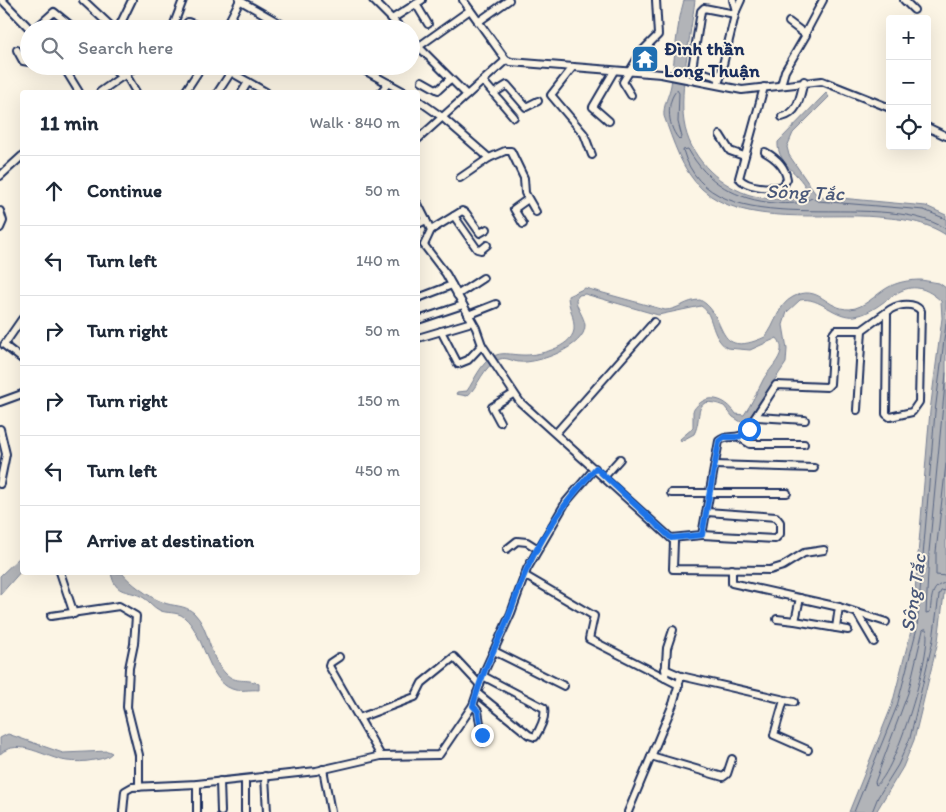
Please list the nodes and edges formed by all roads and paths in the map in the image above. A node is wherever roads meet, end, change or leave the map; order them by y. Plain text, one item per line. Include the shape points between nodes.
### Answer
1 (2, 0) edge
2 (83, 0) edge
3 (132, 0) edge
4 (183, 0) edge
5 (240, 0) edge
6 (373, 0) edge
7 (463, 0) edge
8 (509, 0) edge
9 (656, 0) edge
10 (733, 0) edge
11 (741, 0) edge
12 (823, 0) edge
13 (904, 0) edge
14 (419, 2) edge
15 (470, 10) junction
16 (914, 10) dead end
17 (736, 13) junction
18 (392, 19) joint
19 (21, 20) edge
20 (45, 20) edge
21 (64, 20) edge
22 (104, 20) edge
23 (122, 20) edge
24 (175, 20) edge
25 (230, 20) edge
26 (274, 20) edge
27 (478, 22) junction
28 (789, 22) dead end
29 (428, 24) dead end
30 (805, 34) junction
31 (420, 46) edge
32 (420, 49) edge
33 (17, 50) dead end
34 (20, 56) edge
35 (506, 60) junction
36 (573, 67) junction
37 (614, 71) junction
38 (628, 72) junction
39 (69, 75) edge
40 (196, 75) edge
41 (230, 75) edge
42 (237, 75) edge
43 (373, 75) edge
44 (124, 76) joint
45 (720, 78) junction
46 (450, 79) junction
47 (483, 80) junction
48 (422, 81) dead end
49 (804, 81) junction
50 (248, 82) junction
51 (388, 83) junction
52 (781, 85) junction
53 (718, 86) junction
54 (764, 87) junction
55 (78, 90) edge
56 (103, 90) edge
57 (134, 90) edge
58 (186, 90) edge
59 (219, 90) edge
60 (243, 90) edge
61 (262, 90) edge
62 (383, 90) edge
63 (400, 90) edge
64 (494, 93) junction
65 (467, 95) junction
66 (631, 95) dead end
67 (538, 101) dead end
68 (420, 103) edge
69 (886, 107) edge
70 (442, 117) junction
71 (514, 117) dead end
72 (782, 117) dead end
73 (609, 121) dead end
74 (931, 129) edge
75 (720, 135) dead end
76 (420, 136) edge
77 (946, 136) edge
78 (765, 152) dead end
79 (592, 155) dead end
80 (744, 156) junction
81 (20, 158) edge
82 (489, 158) junction
83 (0, 176) edge
84 (460, 178) dead end
85 (528, 198) junction
86 (420, 208) edge
87 (0, 210) edge
88 (536, 212) dead end
89 (454, 216) junction
90 (426, 220) junction
91 (420, 223) edge
92 (523, 224) dead end
93 (0, 228) edge
94 (487, 229) dead end
95 (430, 230) junction
96 (486, 245) dead end
97 (421, 246) edge
98 (483, 278) dead end
99 (452, 285) junction
100 (457, 295) junction
101 (420, 297) edge
102 (496, 304) dead end
103 (463, 305) junction
104 (887, 312) junction
105 (468, 315) junction
106 (420, 319) edge
107 (472, 322) junction
108 (654, 322) dead end
109 (20, 323) edge
110 (862, 330) junction
111 (441, 331) junction
112 (420, 337) edge
113 (483, 347) junction
114 (20, 357) edge
115 (513, 394) junction
116 (20, 395) edge
117 (0, 402) edge
118 (857, 410) dead end
119 (757, 418) junction
120 (805, 420) dead end
121 (500, 422) dead end
122 (0, 429) edge
123 (556, 433) junction
124 (739, 437) junction
125 (804, 444) dead end
126 (620, 459) dead end
127 (715, 465) junction
128 (596, 468) junction
129 (814, 468) dead end
130 (605, 476) junction
131 (0, 484) edge
132 (671, 493) dead end
133 (710, 493) junction
134 (787, 493) dead end
135 (707, 512) junction
136 (702, 535) junction
137 (671, 538) junction
138 (507, 549) dead end
139 (538, 549) junction
140 (824, 550) dead end
141 (732, 569) junction
142 (61, 575) edge
143 (524, 575) junction
144 (800, 598) junction
145 (839, 607) junction
146 (857, 612) junction
147 (74, 614) junction
148 (51, 616) dead end
149 (777, 619) dead end
150 (795, 621) junction
151 (886, 622) dead end
152 (836, 628) junction
153 (673, 630) dead end
154 (848, 630) dead end
155 (874, 642) dead end
156 (494, 651) junction
157 (339, 657) dead end
158 (666, 669) junction
159 (483, 676) junction
160 (681, 676) junction
161 (665, 678) junction
162 (480, 685) junction
163 (679, 685) junction
164 (564, 686) dead end
165 (477, 693) junction
166 (784, 700) junction
167 (794, 702) dead end
168 (473, 706) junction
169 (359, 718) junction
170 (483, 742) dead end
171 (808, 750) dead end
172 (381, 756) junction
173 (651, 756) junction
174 (732, 759) dead end
175 (323, 769) junction
176 (265, 776) junction
177 (245, 779) junction
178 (220, 781) junction
179 (197, 784) junction
180 (139, 787) junction
181 (123, 812) edge
182 (197, 812) edge
183 (220, 812) edge
184 (245, 812) edge
185 (267, 812) edge
186 (332, 812) edge
187 (628, 812) edge

1 - 19 street
2 - 22 street
3 - 23 street
4 - 24 street
5 - 25 street
5 - 26 street
6 - 18 street
7 - 15 street
8 - 27 street
9 - 38 street via 658,35
10 - 17 street
11 - 17 street
12 - 30 street
13 - 16 street
14 - 18 street
14 - 29 street
15 - 27 street
15 - 31 street
17 - 45 street
17 - 45 street via 704,8 701,11 692,69
20 - 21 street via 54,12
27 - 35 street
28 - 30 street
30 - 52 street via 784,71
32 - 46 street
33 - 34 street
35 - 36 street
35 - 47 street
36 - 37 street
36 - 79 street via 551,95 584,134
37 - 38 street
37 - 73 street via 593,107
38 - 53 street via 661,74
38 - 66 street via 623,82
39 - 55 street
40 - 58 street
41 - 59 street
42 - 50 street
43 - 51 street
44 - 56 street
44 - 57 street
45 - 53 street
46 - 48 street via 438,90
46 - 65 street
47 - 64 street
47 - 65 street
49 - 52 street
49 - 69 street via 822,81
49 - 72 street via 795,109
50 - 60 street
50 - 61 street
51 - 62 street
51 - 63 street
52 - 54 street
53 - 54 street via 746,90
54 - 80 street
64 - 67 street via 507,85 526,107
64 - 71 street
65 - 70 street
68 - 70 street
70 - 76 street
70 - 82 street
74 - 77 street
75 - 80 street via 730,150
78 - 80 street via 786,174 787,179 782,186 757,186 739,180
81 - 83 street
82 - 84 street
82 - 85 street via 508,150 514,154
85 - 88 street
85 - 92 street via 514,209
86 - 90 street
87 - 93 street via 3,220
89 - 94 street via 465,212 480,233
89 - 95 street
89 - 96 street via 477,249 481,250
90 - 91 street
90 - 95 street
95 - 97 street
97 - 99 street
98 - 100 street
99 - 100 street
99 - 101 street
100 - 103 street
102 - 105 street
103 - 105 street
103 - 106 street
104 - 104 street via 886,414 890,417 909,414 919,402 921,311 911,304
104 - 110 street
105 - 107 street
107 - 111 street
107 - 113 street
108 - 123 street
109 - 114 street via 4,345
110 - 118 street
110 - 119 street via 840,328 834,334 830,384 827,387 779,384 772,390
111 - 112 street
111 - 113 street via 458,364
113 - 115 street
115 - 121 street via 492,407
115 - 123 street
116 - 117 street
119 - 120 street
119 - 124 street
122 - 131 street via 6,454
123 - 128 street
124 - 125 street via 750,444
124 - 127 street via 724,437 719,441
126 - 130 street
127 - 129 street
127 - 133 street
128 - 130 street
128 - 139 street via 566,502
130 - 137 street
132 - 133 street
133 - 134 street
133 - 135 street
135 - 136 street
135 - 136 street via 776,517 780,522 780,534 775,539
136 - 137 street
137 - 141 street via 675,543 672,567 675,570
138 - 139 street via 522,541
139 - 143 street
140 - 141 street via 804,553 770,570
141 - 144 street via 732,584
142 - 147 street
143 - 156 street
143 - 161 street via 594,616 589,639
144 - 145 street
144 - 150 street
145 - 146 street
145 - 152 street
146 - 151 street
146 - 155 street
147 - 148 street
147 - 180 street via 119,606 136,616 127,707 139,755
149 - 150 street
150 - 152 street
152 - 154 street
153 - 158 street via 667,648
156 - 159 street
156 - 164 street
157 - 169 street via 329,666
158 - 160 street
158 - 161 street
159 - 162 street
159 - 165 street via 544,708 545,715 535,737
160 - 163 street
160 - 166 street
161 - 163 street
162 - 165 street
162 - 169 street via 454,657 422,683 415,697
163 - 173 street
165 - 168 street
166 - 167 street
166 - 171 street via 774,736
168 - 170 street via 478,711
168 - 172 street via 439,755
169 - 172 street
172 - 175 street
173 - 174 street via 723,777
173 - 187 street
175 - 176 street
175 - 186 street
176 - 177 street
176 - 185 street
177 - 178 street
177 - 184 street
178 - 179 street
178 - 183 street
179 - 180 street
179 - 182 street
180 - 181 street via 125,791

